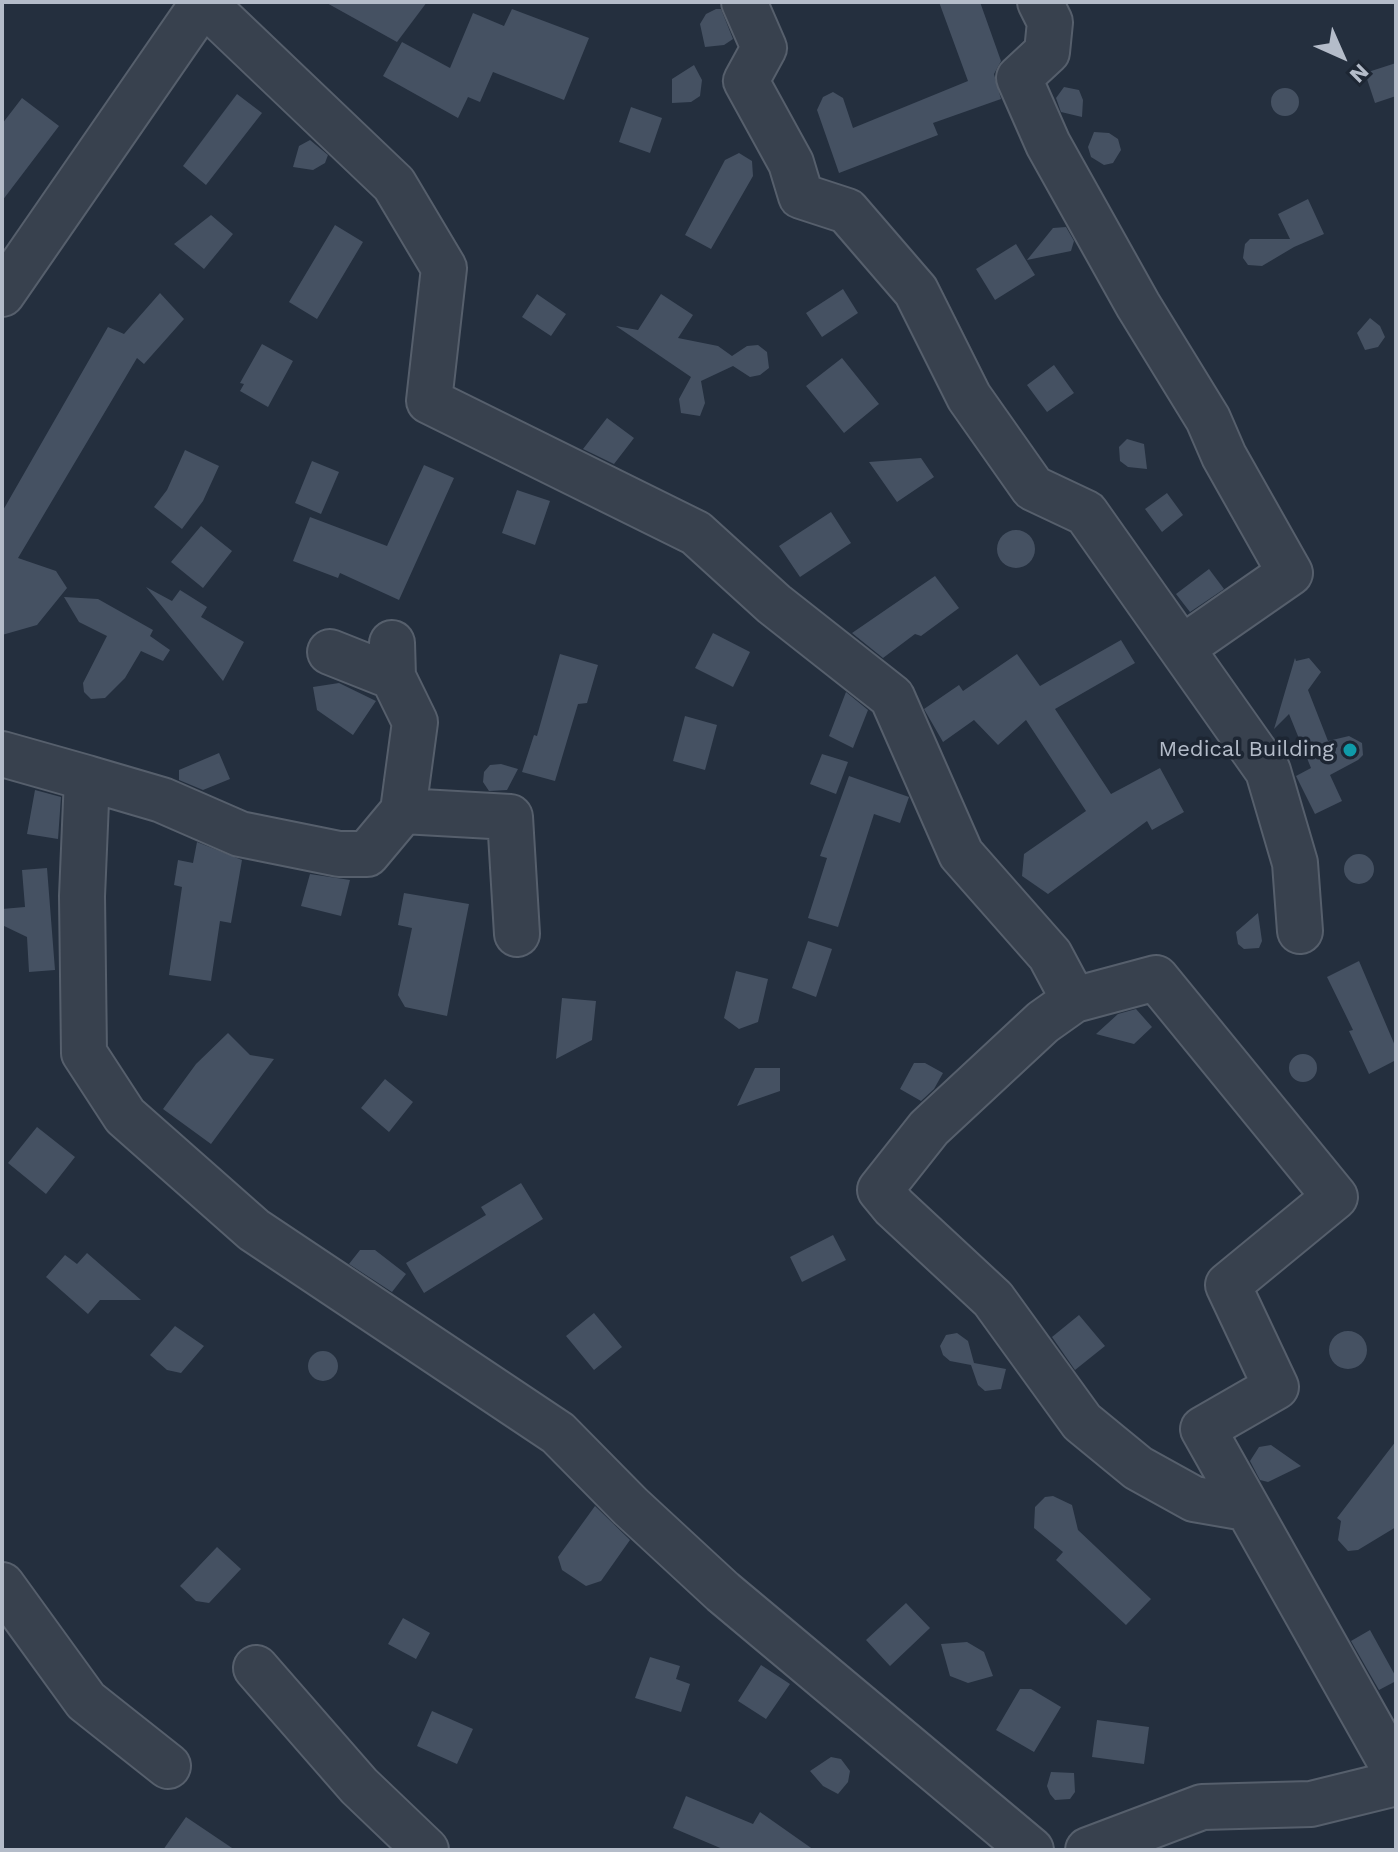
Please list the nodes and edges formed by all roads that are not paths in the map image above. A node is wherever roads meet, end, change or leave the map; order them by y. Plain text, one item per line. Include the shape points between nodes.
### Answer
1 (203, 2) edge
2 (744, 2) edge
3 (1040, 2) edge
4 (2, 294) edge
5 (1182, 648) junction
6 (330, 652) dead end
7 (2, 754) edge
8 (87, 778) junction
9 (403, 811) junction
10 (1300, 931) dead end
11 (517, 934) dead end
12 (1074, 1000) junction
13 (1246, 1508) junction
14 (2, 1585) edge
15 (256, 1668) dead end
16 (168, 1766) dead end
17 (1396, 1772) edge
18 (1396, 1783) edge
19 (426, 1850) edge
20 (1031, 1850) edge
21 (1088, 1850) edge

1 - 4 street
1 - 12 street via 394,184 444,268 429,401 696,533 774,604 892,697 961,854 1050,955
2 - 5 street via 764,48 746,81 791,163 801,196 847,211 916,291 969,397 1033,488 1086,513
3 - 5 street via 1050,22 1047,52 1019,78 1023,92 1290,573
5 - 10 street via 1268,771 1295,863
6 - 9 street via 392,660 415,722
7 - 8 street
8 - 9 street via 162,800 240,834 339,854 367,854
8 - 20 street via 84,1053 125,1116 254,1230 558,1433 723,1592
9 - 11 street via 510,817
12 - 13 street via 1043,1022 929,1128 880,1190 993,1299 1082,1422 1138,1468 1194,1499
12 - 13 street via 1156,978 1335,1197 1228,1285 1276,1387 1203,1429
13 - 17 street
14 - 16 street via 86,1701
15 - 19 street via 359,1786
18 - 21 street via 1311,1804 1202,1807

